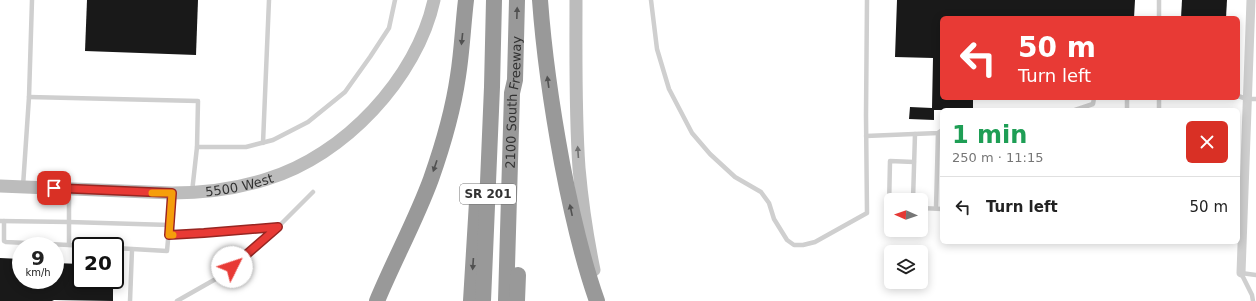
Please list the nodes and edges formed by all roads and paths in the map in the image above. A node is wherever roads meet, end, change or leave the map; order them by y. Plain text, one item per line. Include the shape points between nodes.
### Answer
1 (32, 0) edge
2 (269, 0) edge
3 (394, 0) edge
4 (434, 0) edge
5 (466, 0) edge
6 (494, 0) edge
7 (517, 0) edge
8 (540, 0) edge
9 (576, 0) edge
10 (651, 0) edge
11 (867, 0) edge
12 (1159, 0) edge
13 (1251, 0) edge
14 (1159, 16) edge
15 (515, 80) junction
16 (492, 86) junction
17 (1240, 96) edge
18 (29, 97) junction
19 (1252, 99) edge
20 (1094, 100) edge
21 (1093, 104) junction
22 (1081, 108) edge
23 (1093, 108) edge
24 (940, 131) edge
25 (915, 134) junction
26 (866, 136) junction
27 (263, 143) junction
28 (197, 147) junction
29 (1242, 158) edge
30 (914, 162) junction
31 (0, 186) edge
32 (23, 186) junction
33 (70, 189) junction
34 (313, 192) dead end
35 (172, 193) junction
36 (192, 193) junction
37 (889, 193) edge
38 (913, 193) edge
39 (1241, 193) edge
40 (928, 208) edge
41 (936, 208) junction
42 (940, 209) edge
43 (2, 221) edge
44 (70, 222) junction
45 (170, 225) junction
46 (278, 227) junction
47 (169, 235) junction
48 (69, 245) junction
49 (72, 245) edge
50 (124, 249) edge
51 (132, 250) junction
52 (1241, 273) junction
53 (1256, 275) edge
54 (130, 301) edge
55 (177, 301) edge
56 (377, 301) edge
57 (471, 301) edge
58 (483, 301) edge
59 (506, 301) edge
60 (517, 301) edge
61 (597, 301) edge
62 (602, 301) edge
63 (1253, 301) edge

1 - 18 lane
2 - 27 lane
3 - 27 lane via 389,28 345,92 308,122
4 - 36 street, 5500 West via 420,41 407,65 372,112 347,135 318,156 268,179 238,187
5 -> 56 highway via 458,75 444,140 423,200
6 - 16 highway, 2100 South Freeway / SR 201
15 -> 7 highway, 2100 South Freeway / SR 201
61 -> 8 highway via 579,244 562,164 549,89
62 -> 9 street via 588,241 579,168
10 - 26 lane via 657,49 669,90 692,133 735,177 761,192 787,240 794,245 815,242 868,213
11 - 26 lane
12 - 14 lane
13 - 19 street
15 - 59 highway, 2100 South Freeway / SR 201 via 512,93
15 - 60 highway via 519,206
16 -> 57 highway via 482,121
16 - 58 highway, 2100 South Freeway / SR 201
17 - 19 lane
18 - 28 lane via 198,101
18 - 32 lane
19 - 29 street
20 - 21 lane
21 - 22 lane
21 - 23 lane
24 - 25 lane
24 - 41 lane
25 - 26 lane
25 - 30 lane
27 - 28 lane via 246,147
28 - 36 lane
29 - 39 street
30 - 37 lane via 890,161
30 - 38 lane
31 - 32 street, 5500 West
32 - 33 street, 5500 West
33 - 35 street, 5500 West
33 - 44 lane
34 - 46 lane
35 - 36 street, 5500 West
35 - 45 lane
39 - 52 street
40 - 41 lane
41 - 42 lane
43 - 44 lane
43 - 48 lane via 6,242
44 - 45 lane
44 - 48 lane
45 - 47 lane
46 - 47 lane
46 - 55 lane via 221,276
47 - 51 lane via 167,251
48 - 49 lane
50 - 51 lane
51 - 54 lane
52 - 53 lane
52 - 63 lane

